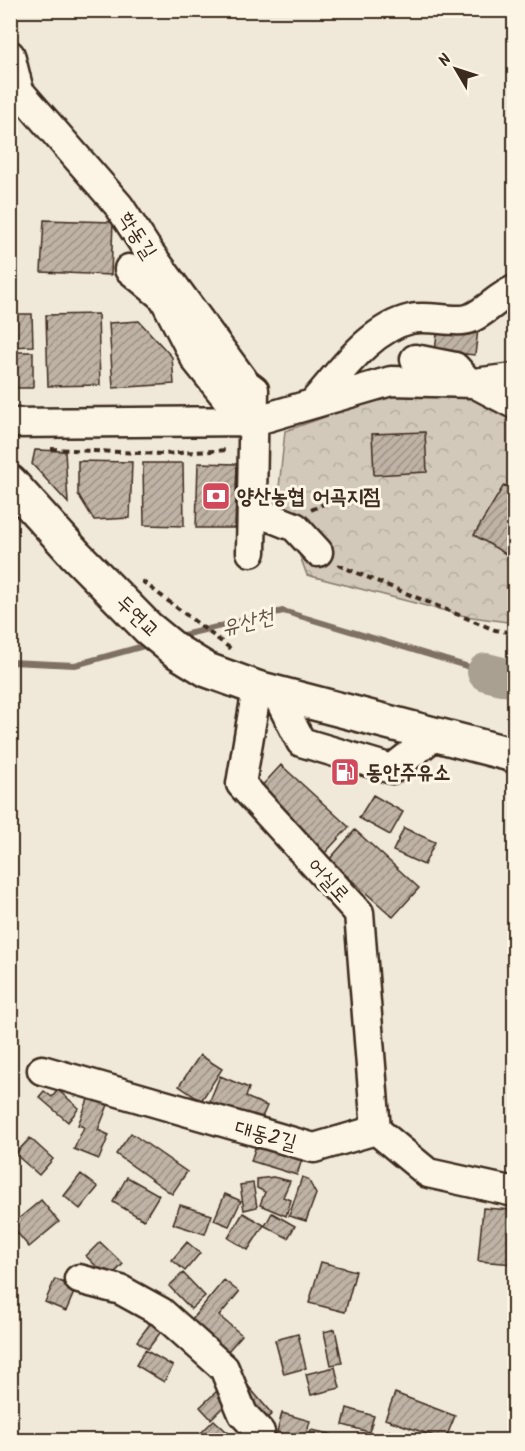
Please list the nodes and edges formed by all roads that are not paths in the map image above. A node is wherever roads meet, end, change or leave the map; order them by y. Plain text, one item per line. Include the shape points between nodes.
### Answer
1 (10, 56) edge
2 (129, 269) dead end
3 (514, 290) edge
4 (414, 359) dead end
5 (514, 378) edge
6 (472, 383) junction
7 (313, 403) junction
8 (514, 404) edge
9 (245, 421) junction
10 (10, 423) edge
11 (10, 482) edge
12 (252, 510) junction
13 (251, 552) dead end
14 (318, 552) road end
15 (267, 690) junction
16 (434, 736) junction
17 (514, 755) edge
18 (42, 1070) dead end
19 (376, 1130) junction
20 (514, 1192) edge
21 (79, 1279) dead end
22 (256, 1440) edge

1 - 9 street, 학동길 via 19,92 119,206 148,252 254,390
2 - 9 street via 164,298 196,360
3 - 7 street via 470,319 412,319 386,329
4 - 6 street via 455,367
5 - 6 street
6 - 7 street via 391,381
6 - 8 street
7 - 9 street
9 - 10 street
9 - 12 street, 학동길
11 - 15 main road, 두연교 via 75,554 176,651 220,660
12 - 13 street, 학동길
12 - 14 street via 295,527
15 - 16 main road
15 - 16 street via 301,742 392,769
15 - 19 street, 어실로 via 241,784 359,913
16 - 17 main road
18 - 19 street, 대동2길 via 314,1148
19 - 20 street via 428,1173
21 - 22 street via 121,1290 161,1312 224,1368 243,1414 260,1432

